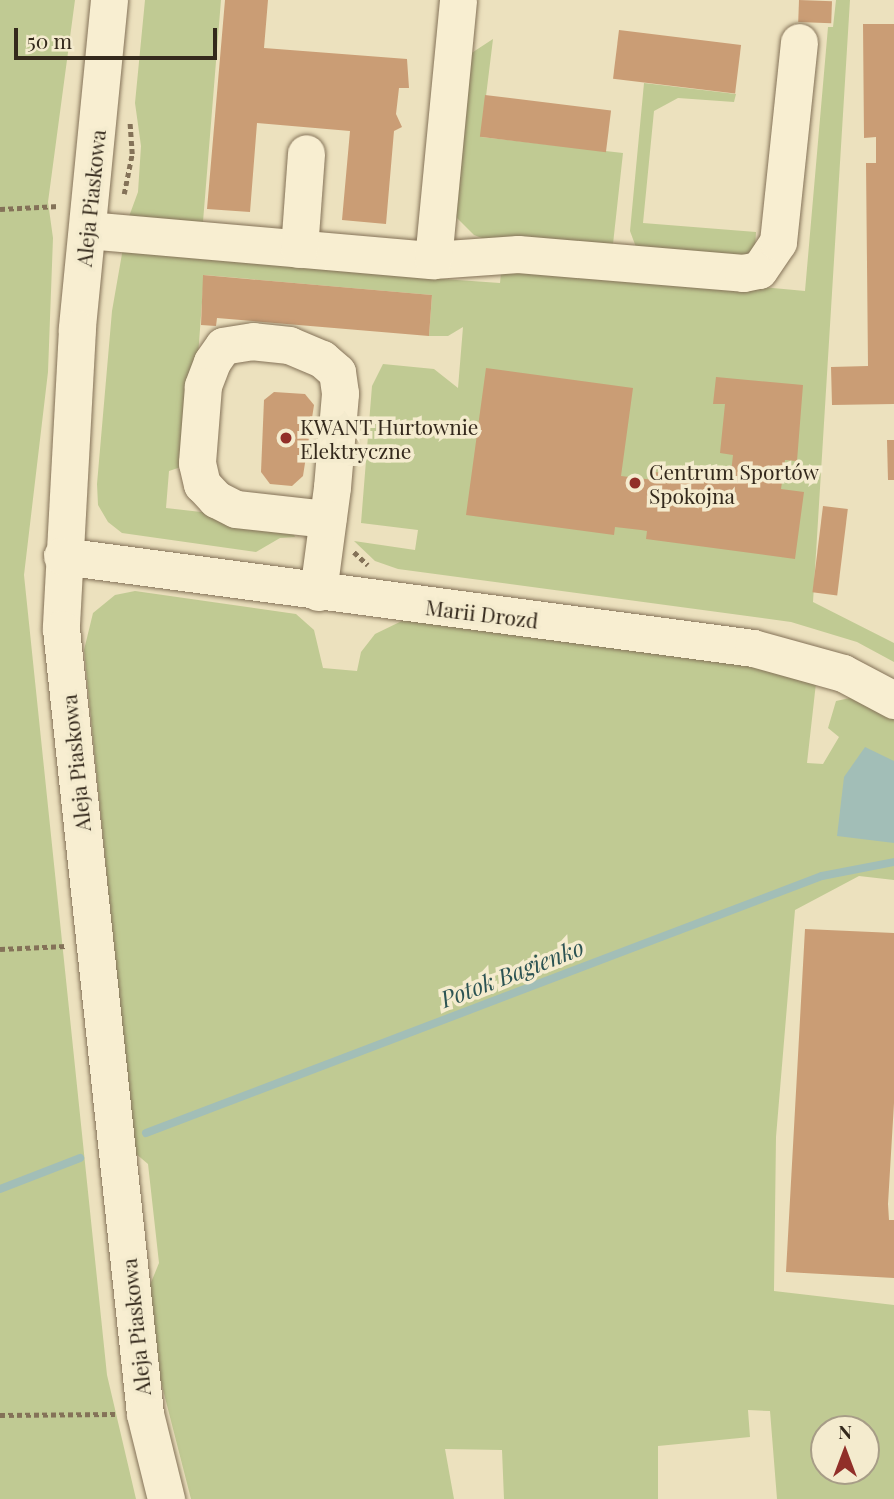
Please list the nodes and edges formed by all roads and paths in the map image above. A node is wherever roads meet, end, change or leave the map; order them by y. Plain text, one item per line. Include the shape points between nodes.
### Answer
1 (458, 0) edge
2 (106, 8) edge
3 (799, 42) dead end
4 (306, 153) dead end
5 (0, 209) edge
6 (77, 218) junction
7 (299, 249) junction
8 (433, 260) junction
9 (327, 519) junction
10 (62, 556) junction
11 (318, 592) junction
12 (894, 700) edge
13 (74, 945) dead end
14 (0, 949) edge
15 (145, 1414) junction
16 (0, 1415) edge
17 (166, 1499) edge

1 - 8 street
2 - 6 street, Aleja Piaskowa
3 - 8 street via 778,242 759,270 743,273 518,254
4 - 7 street
5 - 6 path
6 - 7 street
6 - 10 street, Aleja Piaskowa
7 - 8 street
9 - 9 street via 236,509 216,499 202,484 197,463 204,386 223,346 253,341 289,345 322,359 337,372 340,393
9 - 11 street
10 - 11 street, Marii Drozd
10 - 15 street, Aleja Piaskowa via 61,629
11 - 12 street, Marii Drozd via 753,648 843,673
13 - 14 path
15 - 16 path
15 - 17 street, Aleja Piaskowa

